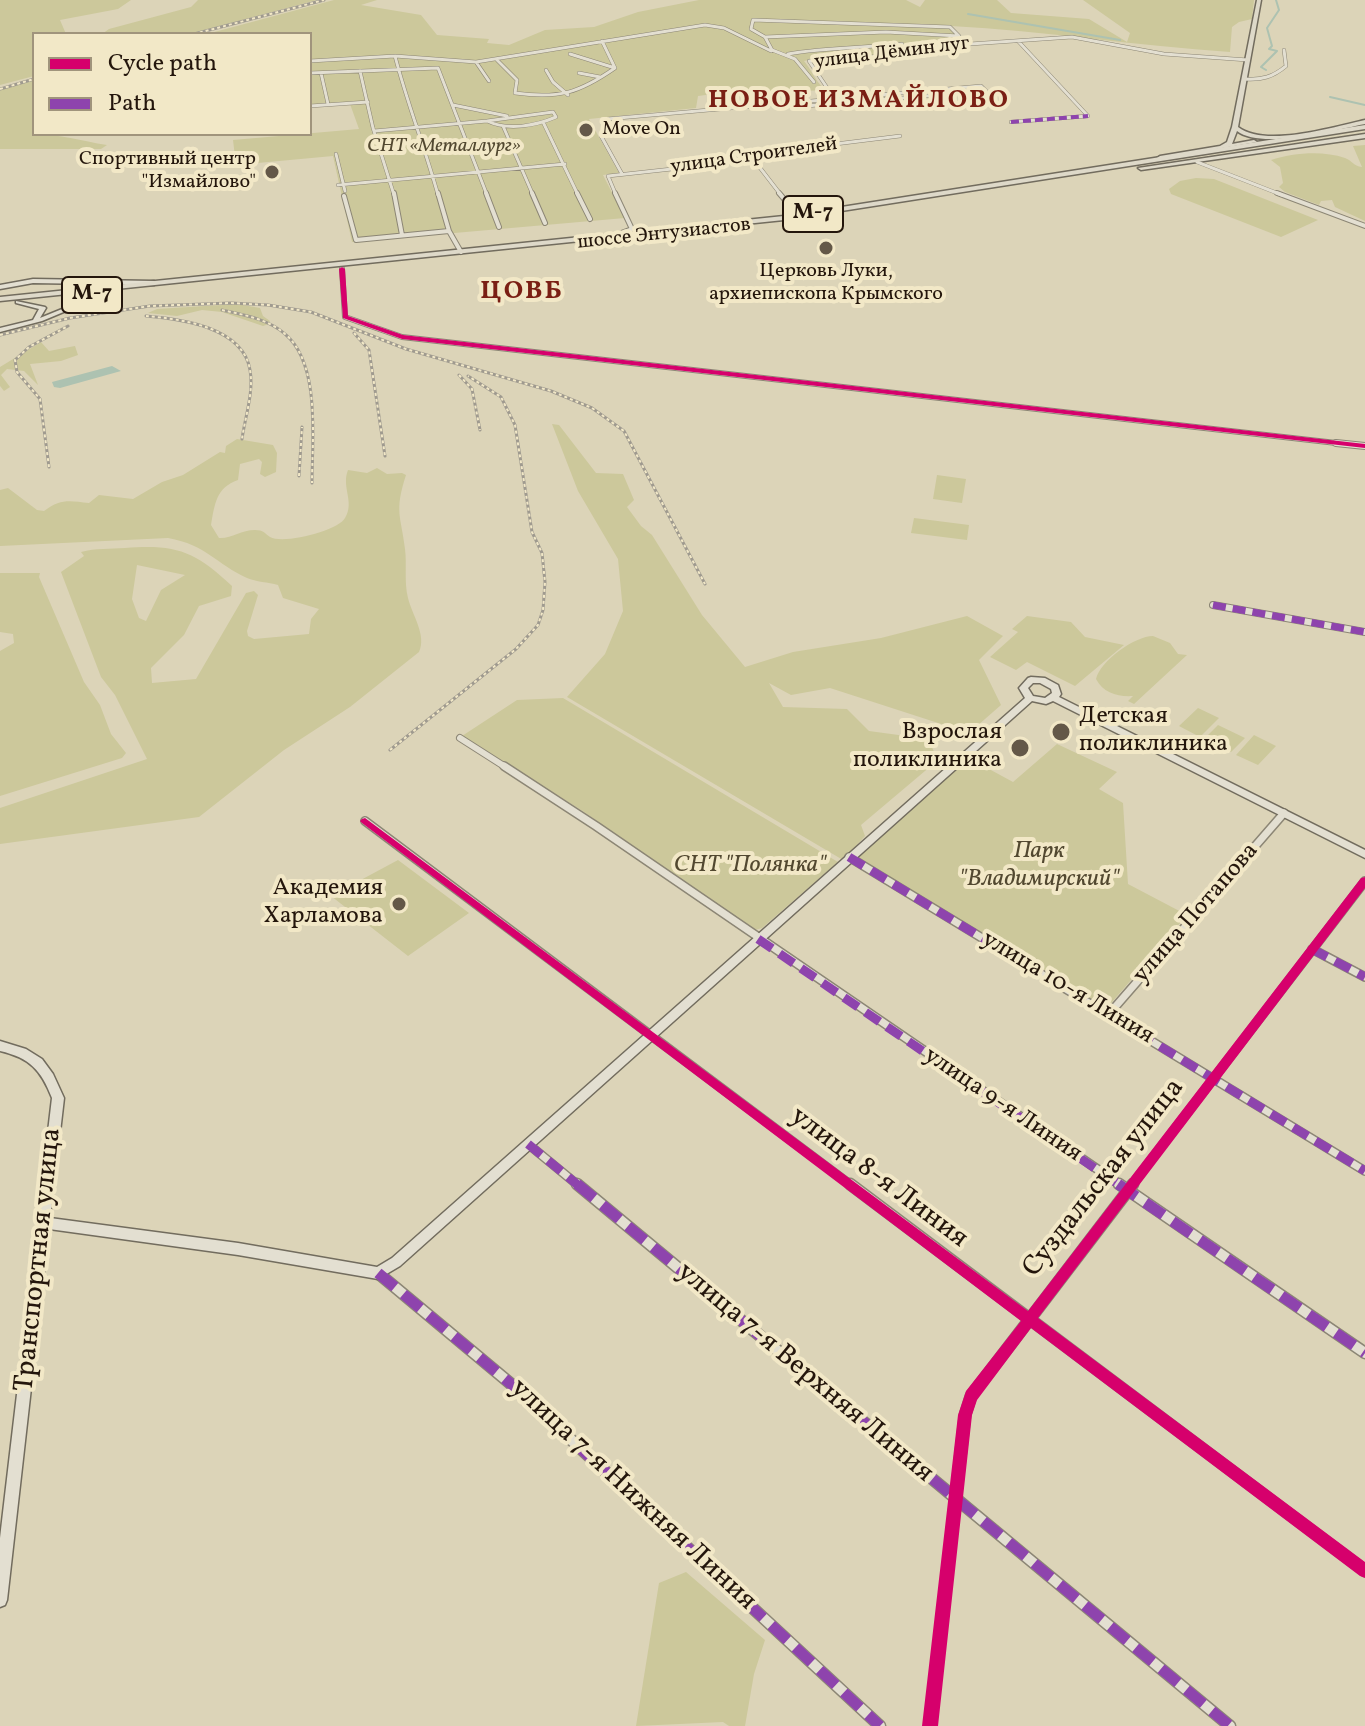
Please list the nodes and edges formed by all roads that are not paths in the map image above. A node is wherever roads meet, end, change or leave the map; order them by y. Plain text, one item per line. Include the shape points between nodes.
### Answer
1 (1259, 0) edge
2 (959, 36) junction
3 (765, 37) junction
4 (602, 41) junction
5 (1018, 41) junction
6 (1284, 50) dead end
7 (570, 54) dead end
8 (786, 55) junction
9 (395, 56) junction
10 (791, 59) dead end
11 (497, 60) junction
12 (1248, 60) junction
13 (312, 61) edge
14 (476, 62) junction
15 (615, 68) junction
16 (399, 69) junction
17 (546, 70) dead end
18 (360, 71) junction
19 (312, 73) edge
20 (321, 73) junction
21 (579, 73) dead end
22 (600, 77) junction
23 (1245, 79) junction
24 (489, 81) dead end
25 (814, 82) dead end
26 (568, 95) junction
27 (834, 98) junction
28 (368, 102) junction
29 (805, 103) junction
30 (328, 104) junction
31 (453, 105) junction
32 (312, 106) edge
33 (509, 116) junction
34 (487, 121) junction
35 (543, 122) junction
36 (1011, 122) dead end
37 (460, 123) junction
38 (1365, 125) edge
39 (503, 126) junction
40 (419, 127) junction
41 (1235, 127) junction
42 (374, 131) junction
43 (1365, 134) edge
44 (900, 136) dead end
45 (1266, 139) junction
46 (1222, 147) junction
47 (336, 154) dead end
48 (754, 160) junction
49 (1133, 163) junction
50 (565, 164) junction
51 (1202, 165) junction
52 (522, 168) junction
53 (1141, 168) junction
54 (479, 172) junction
55 (622, 174) junction
56 (435, 176) junction
57 (391, 180) junction
58 (342, 189) junction
59 (785, 200) dead end
60 (590, 219) dead end
61 (545, 223) dead end
62 (1365, 226) edge
63 (499, 227) dead end
64 (449, 231) junction
65 (402, 235) junction
66 (616, 235) junction
67 (461, 252) junction
68 (342, 269) junction
69 (48, 282) junction
70 (160, 283) junction
71 (0, 287) edge
72 (106, 293) junction
73 (27, 296) junction
74 (4, 301) edge
75 (18, 302) junction
76 (27, 323) junction
77 (0, 330) edge
78 (1365, 446) edge
79 (1213, 605) dead end
80 (1365, 632) edge
81 (1030, 698) junction
82 (1055, 698) junction
83 (460, 738) dead end
84 (1284, 813) junction
85 (365, 821) dead end
86 (1365, 854) edge
87 (849, 857) junction
88 (1365, 881) edge
89 (758, 939) junction
90 (1312, 949) junction
91 (1365, 977) edge
92 (1109, 1014) junction
93 (649, 1036) junction
94 (0, 1046) edge
95 (1213, 1077) junction
96 (528, 1144) junction
97 (1365, 1171) edge
98 (1127, 1191) junction
99 (43, 1223) junction
100 (378, 1273) junction
101 (1026, 1320) junction
102 (1365, 1353) edge
103 (956, 1501) junction
104 (1365, 1571) edge
105 (0, 1600) edge
106 (880, 1726) edge
107 (930, 1726) edge
108 (1230, 1726) edge

1 - 12 main road
2 - 3 street via 886,32
2 - 3 street via 950,27 753,20 751,29
2 - 8 street via 962,42
3 - 8 street via 772,50
4 - 10 street via 705,25 724,28
4 - 11 street
4 - 15 street
5 - 12 street via 1072,37 1164,54
5 - 27 street, улица Дёмин луг via 897,49 897,55 808,62
5 - 36 street via 1088,116
6 - 23 street via 1286,66 1273,78
7 - 15 street
8 - 25 street
9 - 13 street
9 - 14 street
9 - 16 street
11 - 14 street
11 - 26 street via 517,80 515,93 537,98
12 - 23 main road
14 - 24 street
15 - 22 street
16 - 18 street
16 - 31 street via 438,68
16 - 40 street
17 - 26 street
18 - 20 street
18 - 28 street
19 - 20 street
20 - 30 street
21 - 22 street
22 - 26 street
23 - 41 main road
27 - 29 street
27 - 29 street via 981,86 986,91
28 - 30 street
28 - 42 street
29 - 55 street via 605,119 601,136
30 - 32 street
31 - 33 street
31 - 37 street
33 - 34 street
33 - 35 street via 553,112 556,117
34 - 37 street
34 - 39 street
35 - 39 street
35 - 50 street
37 - 40 street
37 - 54 street
38 - 45 main road
38 - 49 highway, шоссе Энтузиастов / М-7
39 - 52 street
40 - 42 street
40 - 56 street
41 - 45 main road via 1244,136
41 - 46 main road via 1230,143
42 - 57 street
43 - 51 main road
43 - 53 highway, шоссе Энтузиастов / М-7
44 - 48 street, улица Строителей
45 - 46 main road
46 - 49 main road
47 - 58 street
48 - 55 street, улица Строителей
48 - 59 street
49 - 66 highway, шоссе Энтузиастов / М-7 via 848,209
50 - 52 street
50 - 60 street
51 - 53 main road
51 - 62 street
52 - 54 street
52 - 61 street
53 - 68 highway, шоссе Энтузиастов / М-7 via 828,217
54 - 56 street
54 - 63 street
55 - 66 street, улица Строителей via 608,176 632,229
56 - 57 street
56 - 64 street
57 - 58 street
57 - 65 street
58 - 65 street via 356,240
64 - 65 street
64 - 67 street
66 - 67 highway, шоссе Энтузиастов / М-7
67 - 70 highway, шоссе Энтузиастов / М-7
68 - 72 highway, шоссе Энтузиастов / М-7
68 - 78 street via 345,317 402,337
69 - 70 street
69 - 71 street
69 - 73 street via 46,290
70 - 73 highway, шоссе Энтузиастов / М-7
72 - 75 highway, шоссе Энтузиастов / М-7
72 - 76 street
73 - 74 highway, шоссе Энтузиастов / М-7
74 - 75 highway, шоссе Энтузиастов / М-7
75 - 76 street via 43,308
76 - 77 street
79 - 80 street
81 - 82 street
81 - 82 street via 1023,688 1036,680 1055,687
81 - 87 street
82 - 84 street
83 - 89 street, улица 9-я Линия
84 - 86 street
84 - 92 street, улица Потапова
85 - 93 street, улица 8-я Линия
87 - 89 street
87 - 92 street, улица 10-я Линия
88 - 90 street, Суздальская улица
89 - 93 street
89 - 98 street, улица 9-я Линия
90 - 91 street
90 - 95 street, Суздальская улица
92 - 95 street, улица 10-я Линия
93 - 96 street
93 - 101 street, улица 8-я Линия
94 - 99 street, Транспортная улица via 33,1058 49,1073 58,1098
95 - 97 street, улица 10-я Линия
95 - 98 street, Суздальская улица
96 - 100 street
96 - 103 street, улица 7-я Верхняя Линия
98 - 101 street, Суздальская улица
98 - 102 street, улица 9-я Линия
99 - 100 street
99 - 105 street, Транспортная улица
100 - 106 street, улица 7-я Нижняя Линия via 511,1384
101 - 103 street, Суздальская улица via 971,1396
101 - 104 street, улица 8-я Линия
103 - 107 street, Суздальская улица
103 - 108 street, улица 7-я Верхняя Линия

